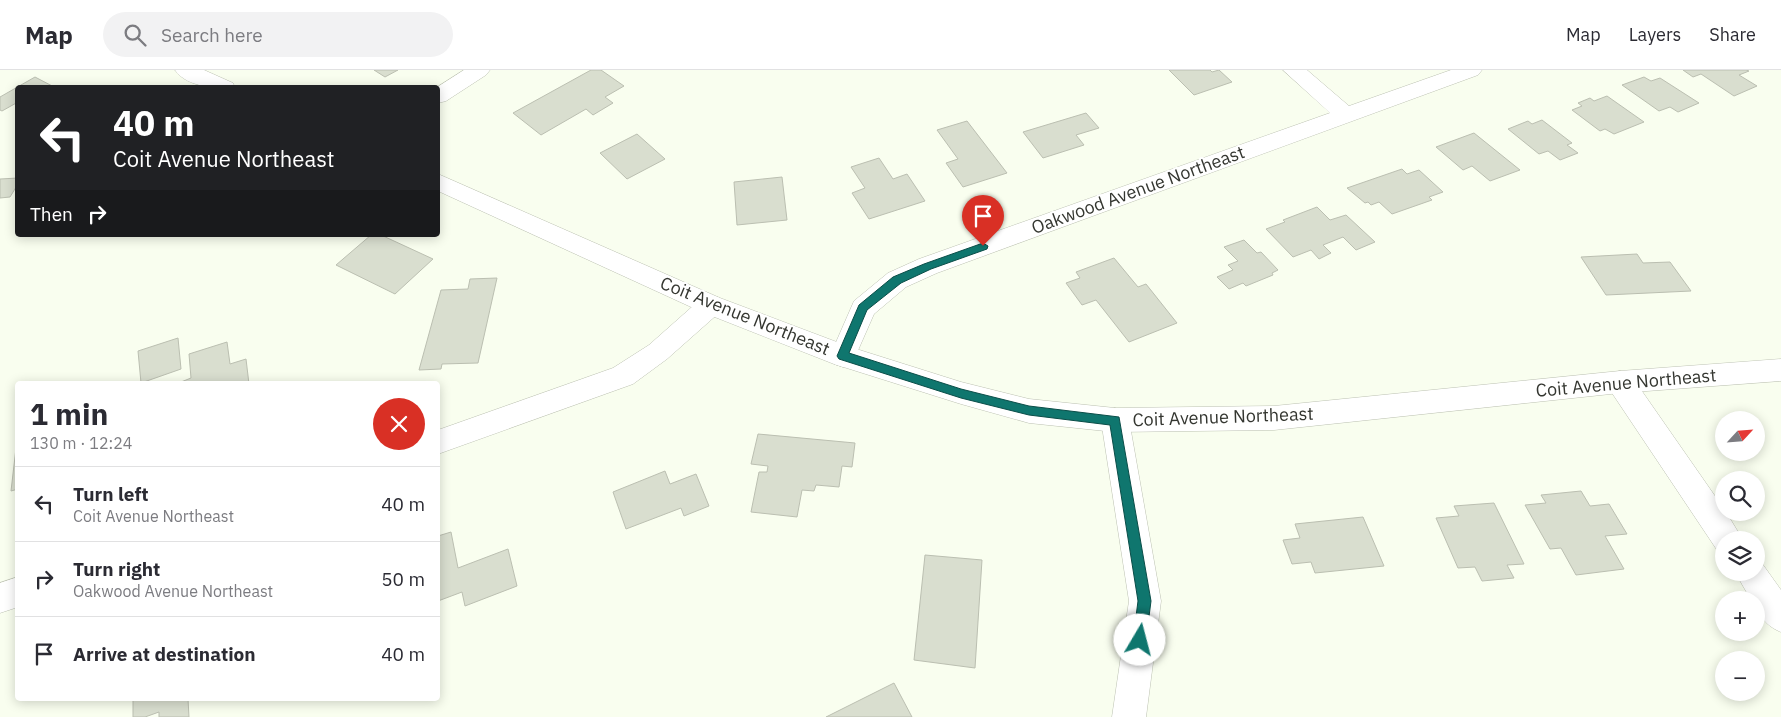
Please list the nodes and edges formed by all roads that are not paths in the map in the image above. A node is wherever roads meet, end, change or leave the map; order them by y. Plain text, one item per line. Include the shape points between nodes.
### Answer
1 (186, 70) edge
2 (479, 70) edge
3 (1294, 70) edge
4 (1470, 70) edge
5 (218, 85) edge
6 (440, 95) edge
7 (1344, 114) junction
8 (440, 183) edge
9 (711, 305) junction
10 (843, 356) junction
11 (1781, 370) edge
12 (1620, 382) junction
13 (1115, 420) junction
14 (440, 441) edge
15 (1722, 531) edge
16 (1756, 581) edge
17 (15, 593) edge
18 (0, 598) edge
19 (1781, 617) edge
20 (1129, 717) edge

1 - 5 street
2 - 6 street
3 - 7 street
4 - 7 street, Oakwood Avenue Northeast
7 - 10 street, Oakwood Avenue Northeast via 897,280 863,308
8 - 9 street, Coit Avenue Northeast
9 - 10 street, Coit Avenue Northeast
9 - 14 street via 658,352 623,376
10 - 13 street, Coit Avenue Northeast via 961,393 1029,410
11 - 12 street, Coit Avenue Northeast
12 - 13 street, Coit Avenue Northeast via 1274,418
12 - 15 street
13 - 20 street via 1145,601
16 - 19 street
17 - 18 street

